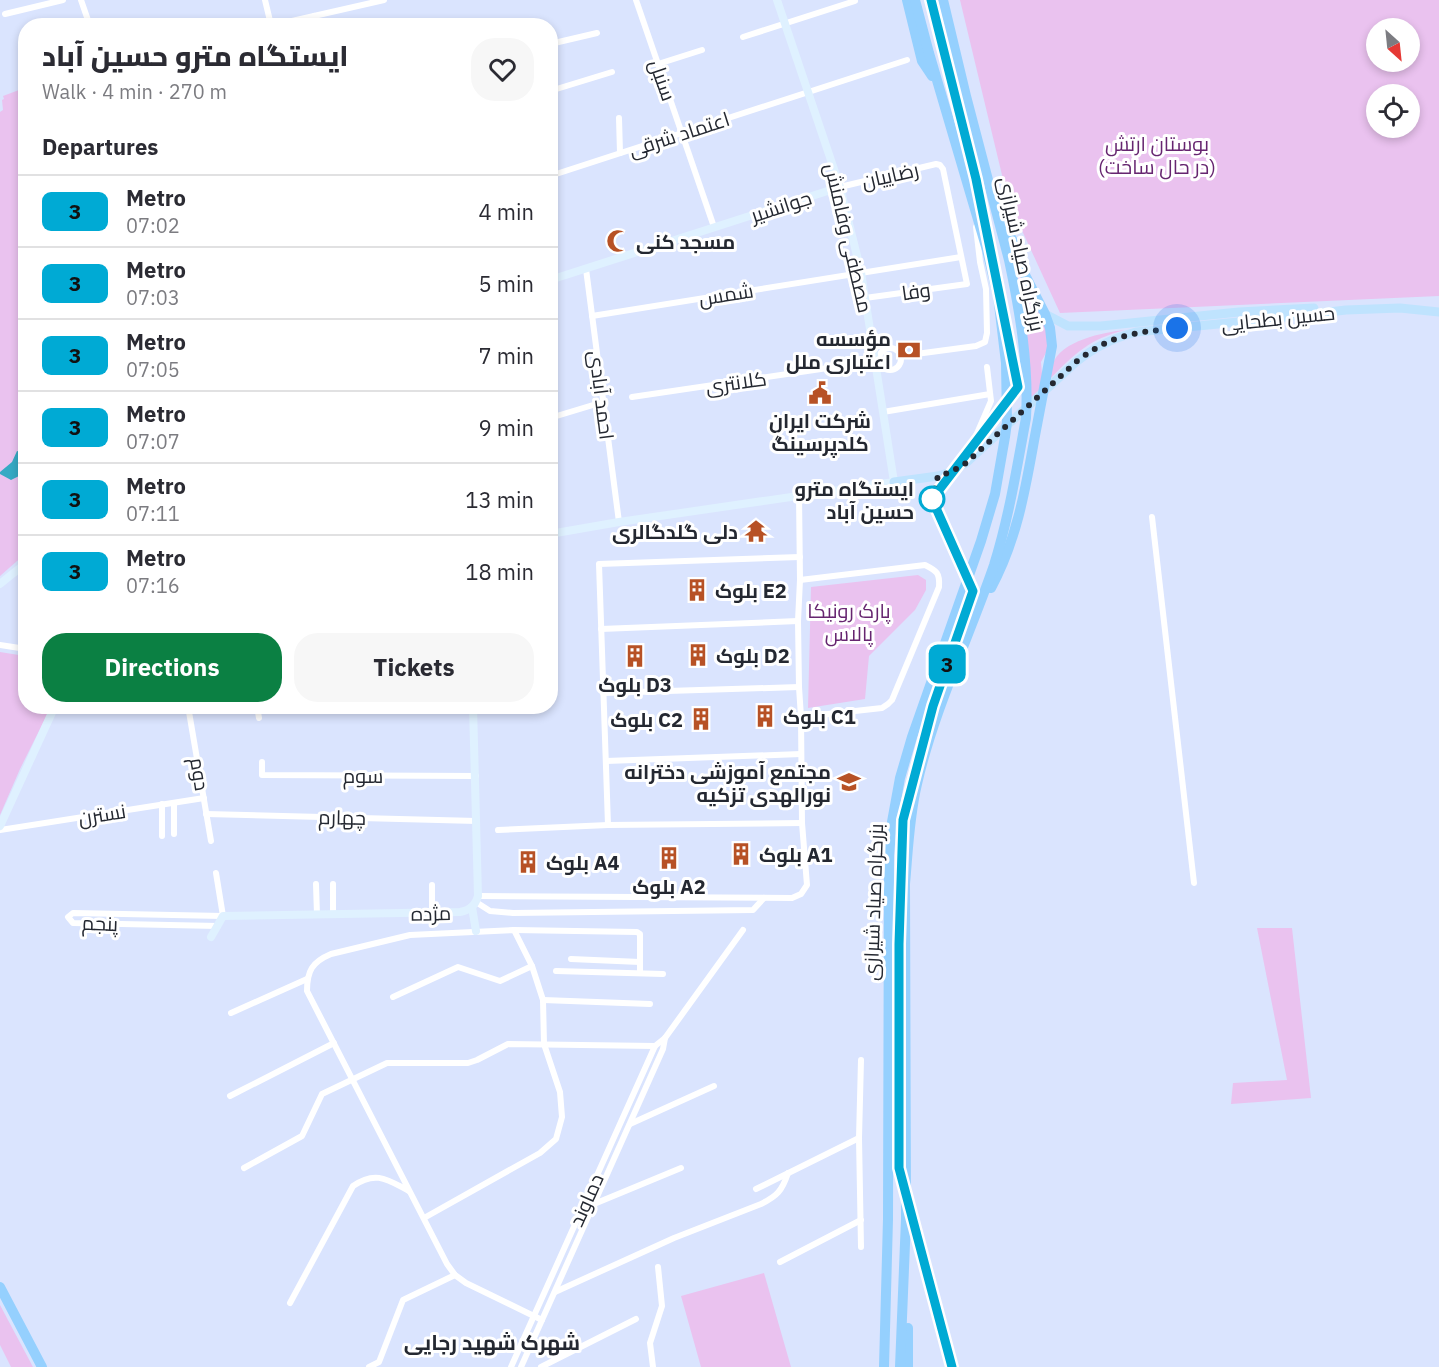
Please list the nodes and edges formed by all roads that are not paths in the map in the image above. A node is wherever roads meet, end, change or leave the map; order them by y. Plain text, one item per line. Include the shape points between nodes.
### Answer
1 (63, 0) edge
2 (81, 0) edge
3 (265, 0) edge
4 (384, 0) edge
5 (636, 0) edge
6 (777, 0) edge
7 (907, 0) edge
8 (915, 0) edge
9 (943, 0) edge
10 (855, 1) edge
11 (5, 14) dead end
12 (314, 16) joint
13 (87, 18) edge
14 (269, 18) edge
15 (304, 18) edge
16 (785, 24) junction
17 (597, 33) dead end
18 (743, 37) dead end
19 (558, 42) edge
20 (702, 50) dead end
21 (907, 60) dead end
22 (658, 64) junction
23 (612, 72) dead end
24 (938, 85) junction
25 (558, 89) edge
26 (808, 92) junction
27 (619, 118) dead end
28 (682, 133) junction
29 (621, 153) junction
30 (558, 173) edge
31 (840, 187) junction
32 (994, 206) junction
33 (974, 211) junction
34 (714, 227) junction
35 (961, 257) junction
36 (586, 269) junction
37 (861, 272) junction
38 (558, 278) edge
39 (865, 298) junction
40 (1346, 310) junction
41 (1439, 312) edge
42 (1045, 314) junction
43 (592, 316) junction
44 (884, 350) junction
45 (873, 351) junction
46 (900, 356) junction
47 (874, 361) junction
48 (987, 367) dead end
49 (888, 370) junction
50 (876, 372) junction
51 (990, 394) junction
52 (632, 397) dead end
53 (603, 402) junction
54 (883, 412) junction
55 (558, 416) edge
56 (972, 445) dead end
57 (894, 482) junction
58 (799, 495) junction
59 (1152, 517) dead end
60 (619, 522) junction
61 (558, 533) edge
62 (800, 557) junction
63 (18, 569) edge
64 (800, 580) junction
65 (0, 584) edge
66 (798, 621) junction
67 (973, 622) junction
68 (601, 628) junction
69 (0, 645) edge
70 (18, 647) edge
71 (799, 687) junction
72 (603, 693) junction
73 (51, 714) edge
74 (189, 714) edge
75 (258, 714) edge
76 (473, 714) edge
77 (801, 717) junction
78 (259, 718) dead end
79 (801, 754) junction
80 (606, 761) junction
81 (262, 762) dead end
82 (476, 776) junction
83 (204, 798) junction
84 (174, 803) junction
85 (162, 804) junction
86 (206, 814) junction
87 (477, 821) junction
88 (802, 823) junction
89 (608, 825) junction
90 (0, 828) edge
91 (498, 830) dead end
92 (174, 834) dead end
93 (162, 836) dead end
94 (211, 841) dead end
95 (216, 873) dead end
96 (1194, 883) dead end
97 (316, 884) dead end
98 (333, 884) dead end
99 (432, 885) dead end
100 (764, 898) junction
101 (475, 902) junction
102 (432, 913) junction
103 (333, 914) junction
104 (317, 915) junction
105 (223, 916) junction
106 (218, 926) junction
107 (514, 930) junction
108 (743, 930) dead end
109 (476, 932) junction
110 (211, 937) dead end
111 (571, 959) dead end
112 (640, 962) junction
113 (532, 966) junction
114 (556, 971) dead end
115 (640, 973) junction
116 (663, 974) dead end
117 (307, 979) junction
118 (393, 997) dead end
119 (543, 1000) junction
120 (650, 1004) dead end
121 (231, 1013) dead end
122 (665, 1038) junction
123 (334, 1043) junction
124 (544, 1044) junction
125 (655, 1046) junction
126 (861, 1060) dead end
127 (352, 1079) junction
128 (714, 1086) dead end
129 (230, 1096) dead end
130 (630, 1124) junction
131 (859, 1138) junction
132 (244, 1168) dead end
133 (681, 1168) dead end
134 (788, 1173) junction
135 (756, 1189) dead end
136 (410, 1191) junction
137 (586, 1200) junction
138 (594, 1204) junction
139 (424, 1218) junction
140 (906, 1219) junction
141 (861, 1220) junction
142 (861, 1247) dead end
143 (780, 1262) dead end
144 (658, 1267) dead end
145 (455, 1275) junction
146 (0, 1287) edge
147 (546, 1289) junction
148 (554, 1293) junction
149 (290, 1303) dead end
150 (534, 1316) junction
151 (636, 1319) dead end
152 (542, 1320) junction
153 (42, 1367) edge
154 (369, 1367) edge
155 (511, 1367) edge
156 (521, 1367) edge
157 (542, 1367) edge
158 (653, 1367) edge
159 (884, 1367) edge
160 (900, 1367) edge
161 (908, 1367) edge

1 - 11 street
2 - 13 street
3 - 14 street
4 - 12 street
5 - 22 street, سنبل
6 - 16 main road, مصطفی وفامنش
7 - 24 highway via 922,61
8 - 24 highway, بزرگراه صیاد شیرازی
9 - 32 highway, بزرگراه صیاد شیرازی
10 - 16 street
12 - 15 street
16 - 18 street
16 - 26 main road, مصطفی وفامنش
17 - 19 street
20 - 22 street
21 - 26 street, اعتماد شرقی
22 - 28 street, سنبل
23 - 25 street
24 - 33 highway, بزرگراه صیاد شیرازی
26 - 28 street, اعتماد شرقی
26 - 31 main road, مصطفی وفامنش
27 - 29 street
28 - 29 street, اعتماد شرقی
28 - 34 street, سنبل
29 - 30 street, اعتماد شرقی
31 - 34 main road, جوانشیر
31 - 35 street, رضاییان via 940,165 944,169
31 - 37 main road, مصطفی وفامنش
32 - 42 highway
32 - 67 highway, بزرگراه صیاد شیرازی via 1019,315 1027,402 1007,521
33 - 46 street via 986,289 987,338 981,345
33 - 159 highway, بزرگراه صیاد شیرازی via 998,296 1006,363 1007,422 995,494 912,737 892,822
34 - 36 main road, جوانشیر
35 - 37 street, شمس
35 - 39 street, وفا via 967,284
36 - 38 main road, جوانشیر
36 - 43 street, احمد آبادی
37 - 39 main road, مصطفی وفامنش
37 - 43 street, شمس
39 - 45 main road, مصطفی وفامنش
40 - 41 main road, حسین بطحایی via 1400,308
40 - 42 main road via 1239,312 1101,326 1068,326
40 - 57 main road, حسین بطحایی via 1121,336 1097,346 1076,362 966,463 938,476
42 - 67 highway via 1052,346 1024,497 1001,570
43 - 53 street, احمد آبادی
44 - 45 street
44 - 46 street via 897,350
44 - 49 street via 879,362
45 - 47 main road, مصطفی وفامنش
46 - 49 street via 898,366
47 - 50 main road, مصطفی وفامنش
47 - 52 street, کلانتری
48 - 51 street
49 - 50 street
50 - 54 main road, مصطفی وفامنش
51 - 54 street
51 - 56 street via 991,401
53 - 55 street
53 - 60 street, احمد آبادی
54 - 57 main road, مصطفی وفامنش
57 - 58 main road
58 - 60 main road
58 - 62 street
59 - 96 street
60 - 61 main road
62 - 64 street
62 - 68 street via 599,564
63 - 65 main road
64 - 66 street
64 - 77 street via 925,565 935,570 940,579 888,704 882,708
66 - 68 street
66 - 71 street
67 - 140 highway, بزرگراه صیاد شیرازی via 929,740 909,829 905,892
68 - 72 street
69 - 70 street
71 - 72 street
71 - 77 street
72 - 80 street
73 - 90 main road
74 - 83 street, دوم
75 - 78 street
76 - 82 main road, مژده
77 - 79 street
79 - 80 street
79 - 88 street
80 - 89 street
81 - 82 street, سوم via 262,775
82 - 87 main road, مژده
83 - 84 street, نسترن
83 - 86 street, دوم
84 - 85 street, نسترن
84 - 92 street
85 - 90 street, نسترن
85 - 93 street
86 - 87 street, چهارم
86 - 94 street, دوم
87 - 101 main road, مژده
88 - 89 street
88 - 100 street via 807,885 792,898
89 - 91 street
95 - 105 street
97 - 104 street
98 - 103 street
99 - 102 street
100 - 101 street
100 - 101 street via 753,910 513,913 490,911
101 - 102 main road, مژده via 467,911
101 - 109 main road
102 - 103 main road, مژده
103 - 104 main road, مژده
104 - 105 main road, مژده
105 - 106 main road
105 - 106 street, پنجم via 73,913 68,917 73,923
106 - 110 main road
107 - 109 street
107 - 112 street via 637,932
107 - 113 street
108 - 122 street, دماوند
109 - 117 street via 410,935 331,954 311,968
111 - 112 street
112 - 115 street
113 - 118 street via 500,981 458,967
113 - 119 street
114 - 115 street
115 - 116 street
117 - 121 street
117 - 123 street via 307,991
119 - 120 street
119 - 124 street
122 - 125 street, دماوند
122 - 130 street, دماوند
123 - 127 street
123 - 129 street
124 - 125 street
124 - 127 street via 508,1044 468,1063 387,1063
124 - 139 street via 560,1092 562,1117 556,1140 540,1153
125 - 137 street, دماوند
126 - 131 street
127 - 132 street via 322,1094 302,1136
127 - 136 street
128 - 130 street
130 - 138 street, دماوند
131 - 134 street
131 - 141 street
133 - 138 street
134 - 135 street
134 - 148 street via 774,1198
136 - 139 street
136 - 149 street via 375,1177 353,1186
137 - 138 street
137 - 147 street, دماوند
138 - 148 street, دماوند
139 - 145 street
140 - 160 highway, بزرگراه صیاد شیرازی
140 - 161 highway
141 - 142 street
141 - 143 street
144 - 158 street via 662,1306 650,1343
145 - 150 street
145 - 154 street via 403,1300 379,1362
146 - 153 highway
147 - 148 street
147 - 150 street, دماوند
148 - 152 street, دماوند
150 - 152 street
150 - 155 street, دماوند
151 - 157 street
152 - 156 street, دماوند

